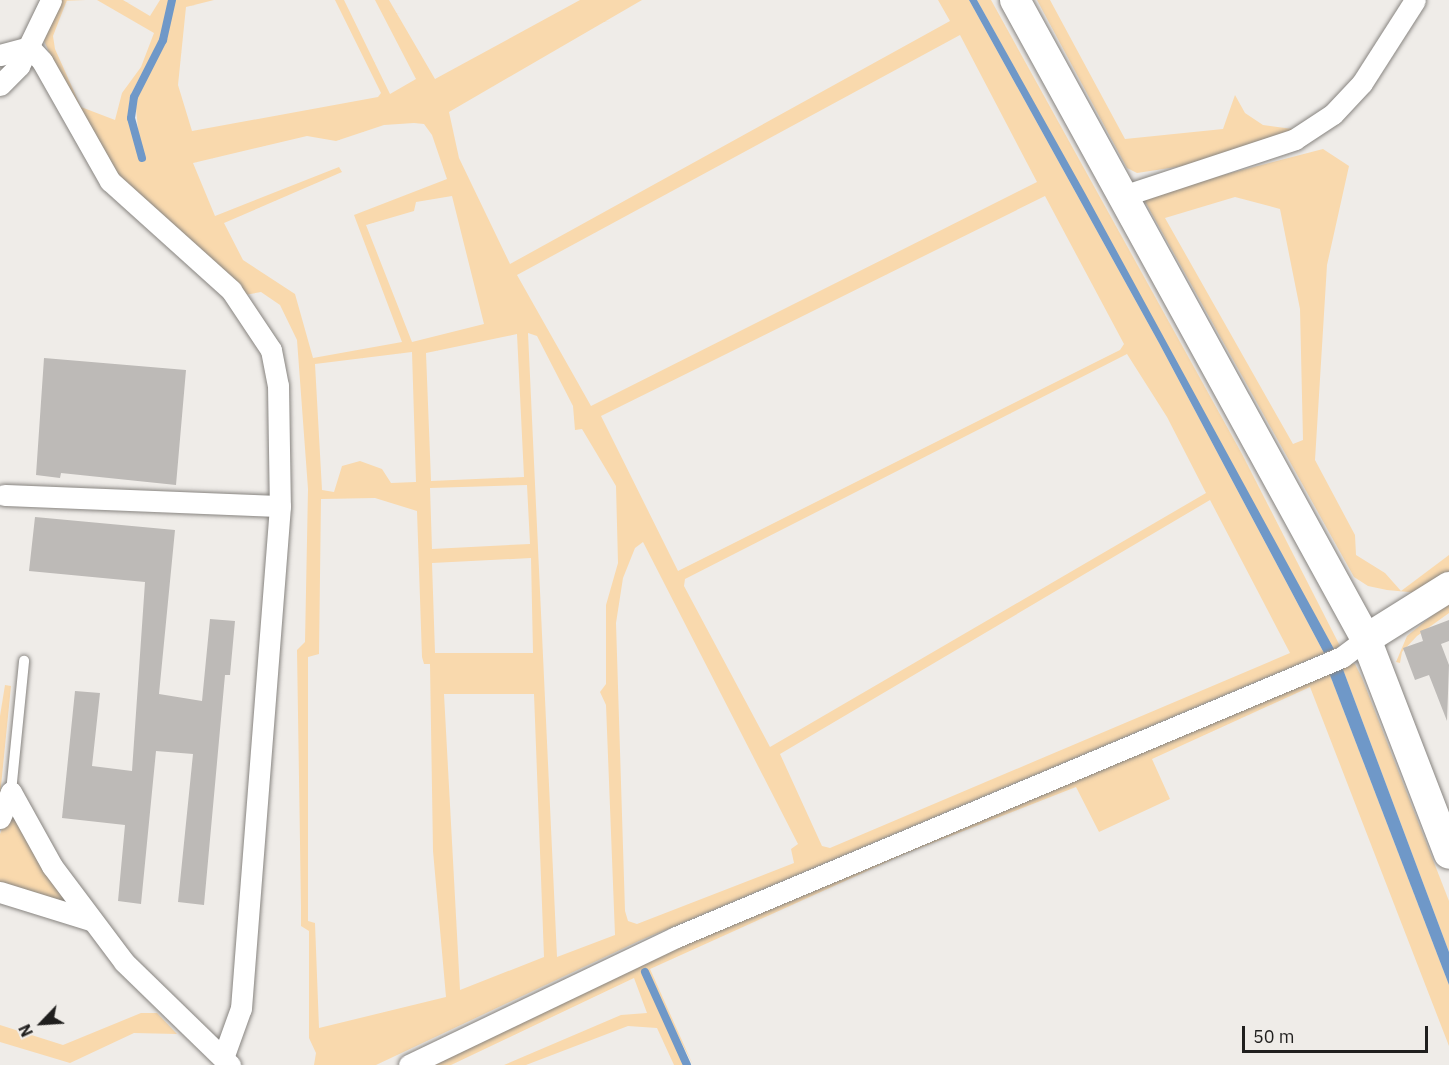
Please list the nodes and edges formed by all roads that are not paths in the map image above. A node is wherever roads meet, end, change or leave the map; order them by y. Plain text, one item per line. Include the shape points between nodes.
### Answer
1 (51, 0) edge
2 (1015, 0) edge
3 (1415, 0) edge
4 (29, 47) junction
5 (0, 55) edge
6 (0, 85) edge
7 (1123, 196) junction
8 (4, 495) dead end
9 (280, 506) junction
10 (1449, 587) edge
11 (1366, 639) junction
12 (24, 662) dead end
13 (11, 792) junction
14 (0, 818) edge
15 (1449, 854) edge
16 (0, 892) edge
17 (93, 921) junction
18 (226, 1061) edge
19 (409, 1065) edge

1 - 4 street
2 - 7 main road
3 - 7 street via 1362,82 1333,114 1295,139
4 - 5 street
4 - 6 street
4 - 9 street via 42,61 110,181 231,290 264,333 278,385
7 - 11 main road
8 - 9 street
9 - 18 street via 241,1008
10 - 11 main road
11 - 15 main road
11 - 19 street via 1342,657 676,937
12 - 13 lane
13 - 14 street
13 - 17 street via 52,866
16 - 17 street
17 - 18 street via 124,962

